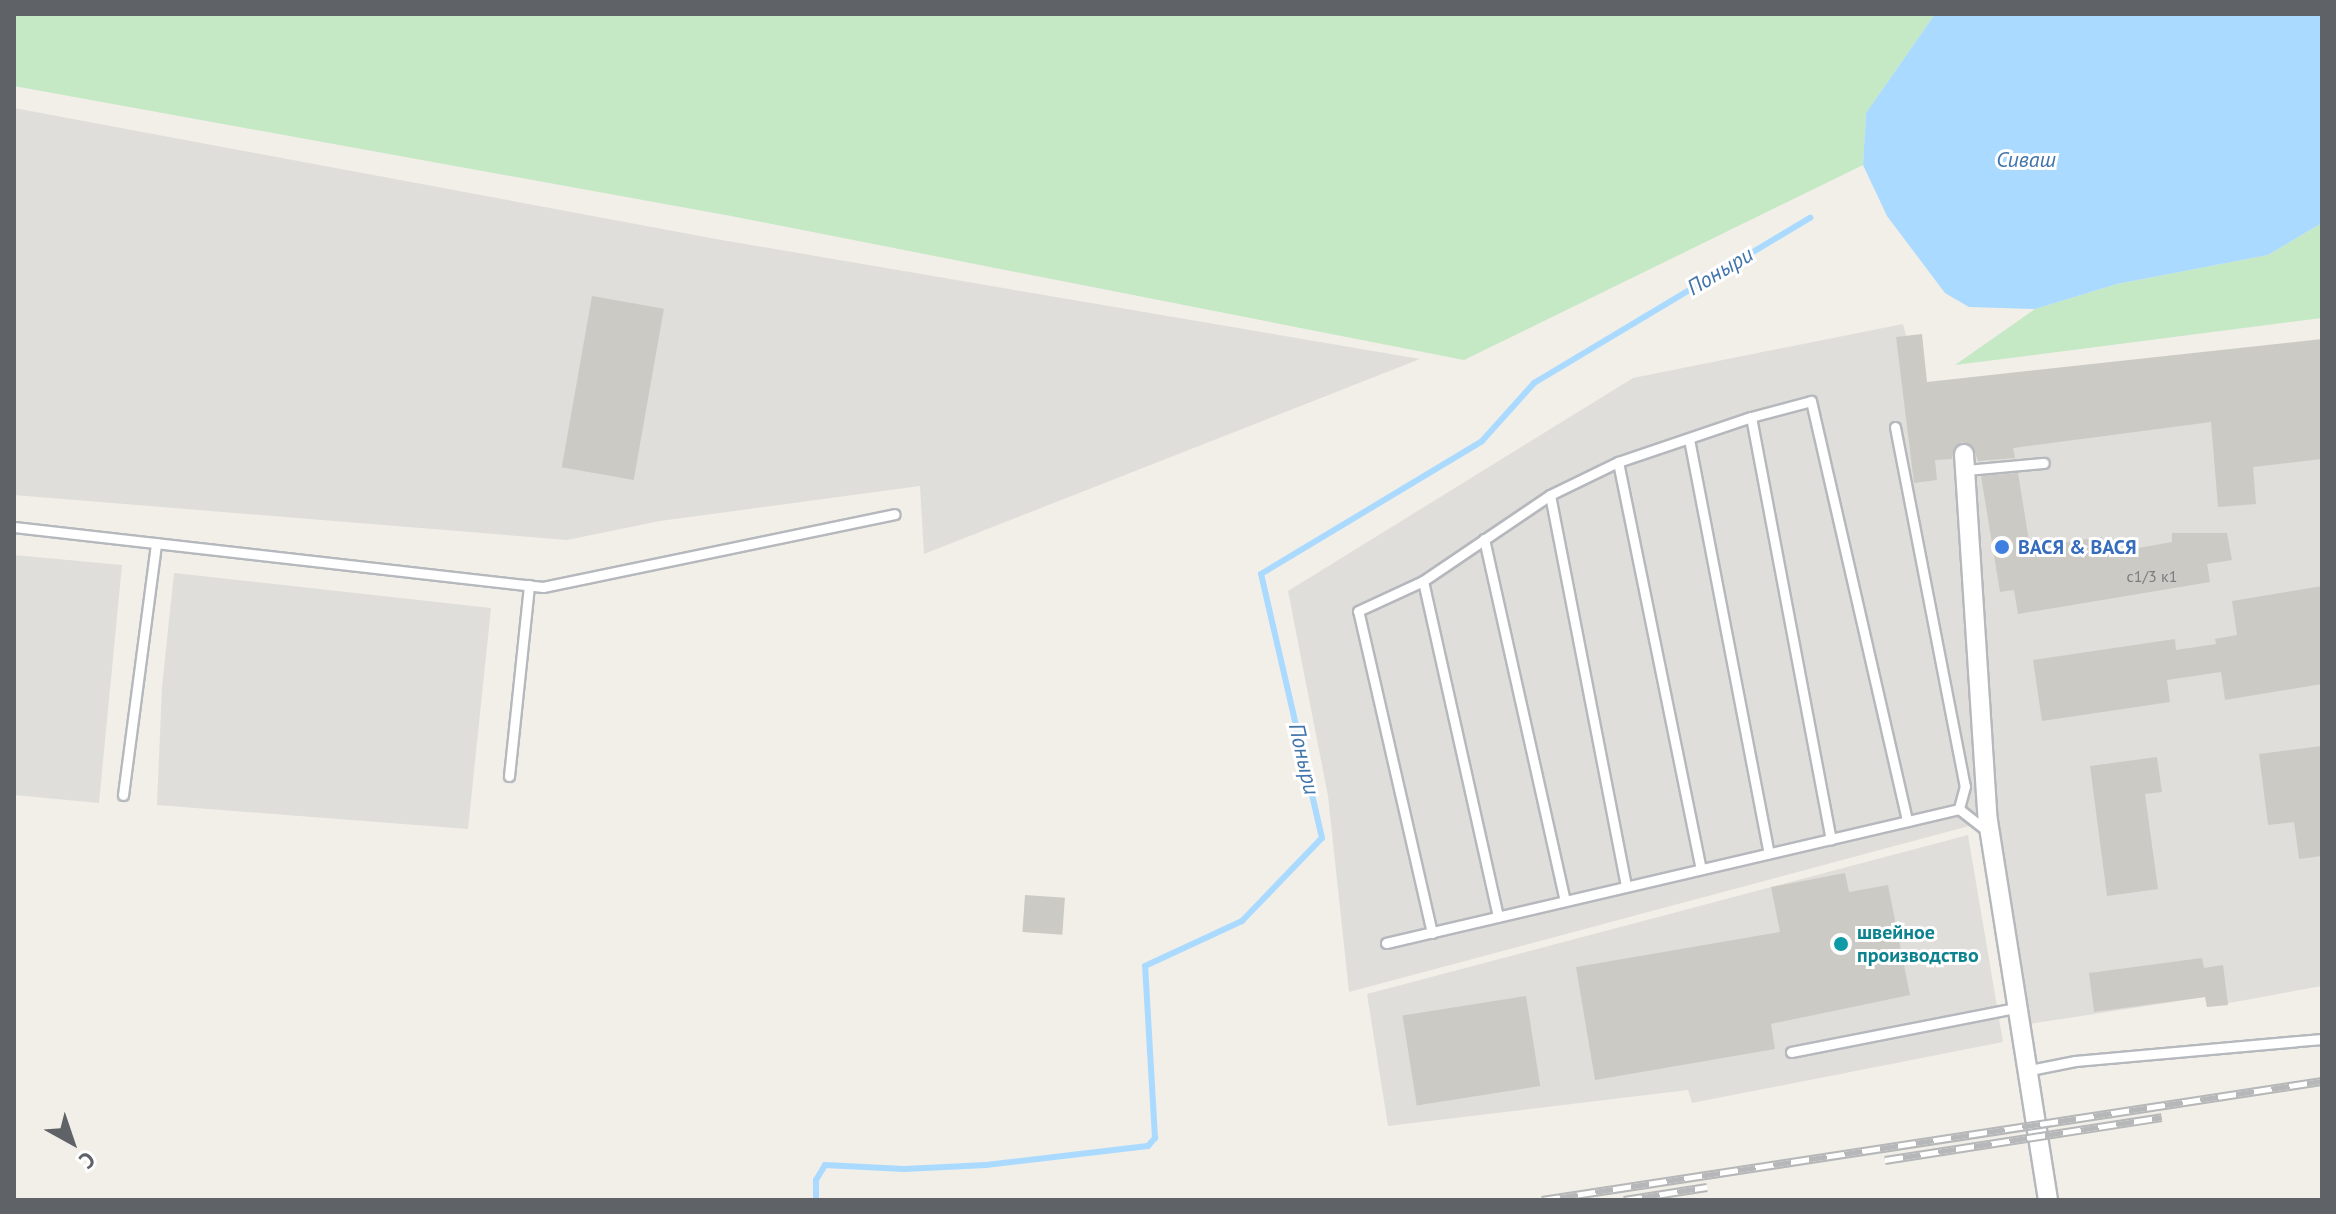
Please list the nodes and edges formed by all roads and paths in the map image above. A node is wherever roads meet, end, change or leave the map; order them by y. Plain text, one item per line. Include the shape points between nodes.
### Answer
1 (1751, 417) junction
2 (1895, 427) dead end
3 (1689, 439) junction
4 (1618, 462) junction
5 (1965, 462) joint
6 (2044, 463) dead end
7 (1550, 495) junction
8 (895, 514) dead end
9 (14, 527) edge
10 (1484, 539) junction
11 (156, 543) junction
12 (1423, 581) junction
13 (529, 585) junction
14 (509, 776) dead end
15 (123, 795) dead end
16 (1959, 809) junction
17 (1907, 821) junction
18 (1991, 834) junction
19 (1831, 839) junction
20 (1769, 853) junction
21 (1701, 869) junction
22 (1626, 887) junction
23 (1565, 901) junction
24 (1498, 917) junction
25 (1432, 933) junction
26 (1386, 943) dead end
27 (2020, 1007) junction
28 (2322, 1039) edge
29 (1791, 1052) dead end
30 (2030, 1070) junction
31 (2048, 1200) edge

1 - 3 lane
1 - 17 lane via 1811,401
1 - 19 lane
2 - 16 lane via 1965,786
3 - 4 lane
3 - 20 lane
4 - 7 lane
4 - 21 lane
5 - 6 lane
5 - 18 street
7 - 10 lane
7 - 22 lane
8 - 13 lane via 543,587
9 - 11 lane
10 - 12 lane
10 - 23 lane
11 - 13 lane
11 - 15 lane
12 - 24 lane
12 - 25 lane via 1358,611
13 - 14 lane
16 - 17 lane
16 - 18 lane
17 - 19 lane
18 - 27 street
19 - 20 lane
20 - 21 lane
21 - 22 lane
22 - 23 lane
23 - 24 lane
24 - 25 lane
25 - 26 lane
27 - 29 lane
27 - 30 street
28 - 30 lane via 2075,1061
30 - 31 street

